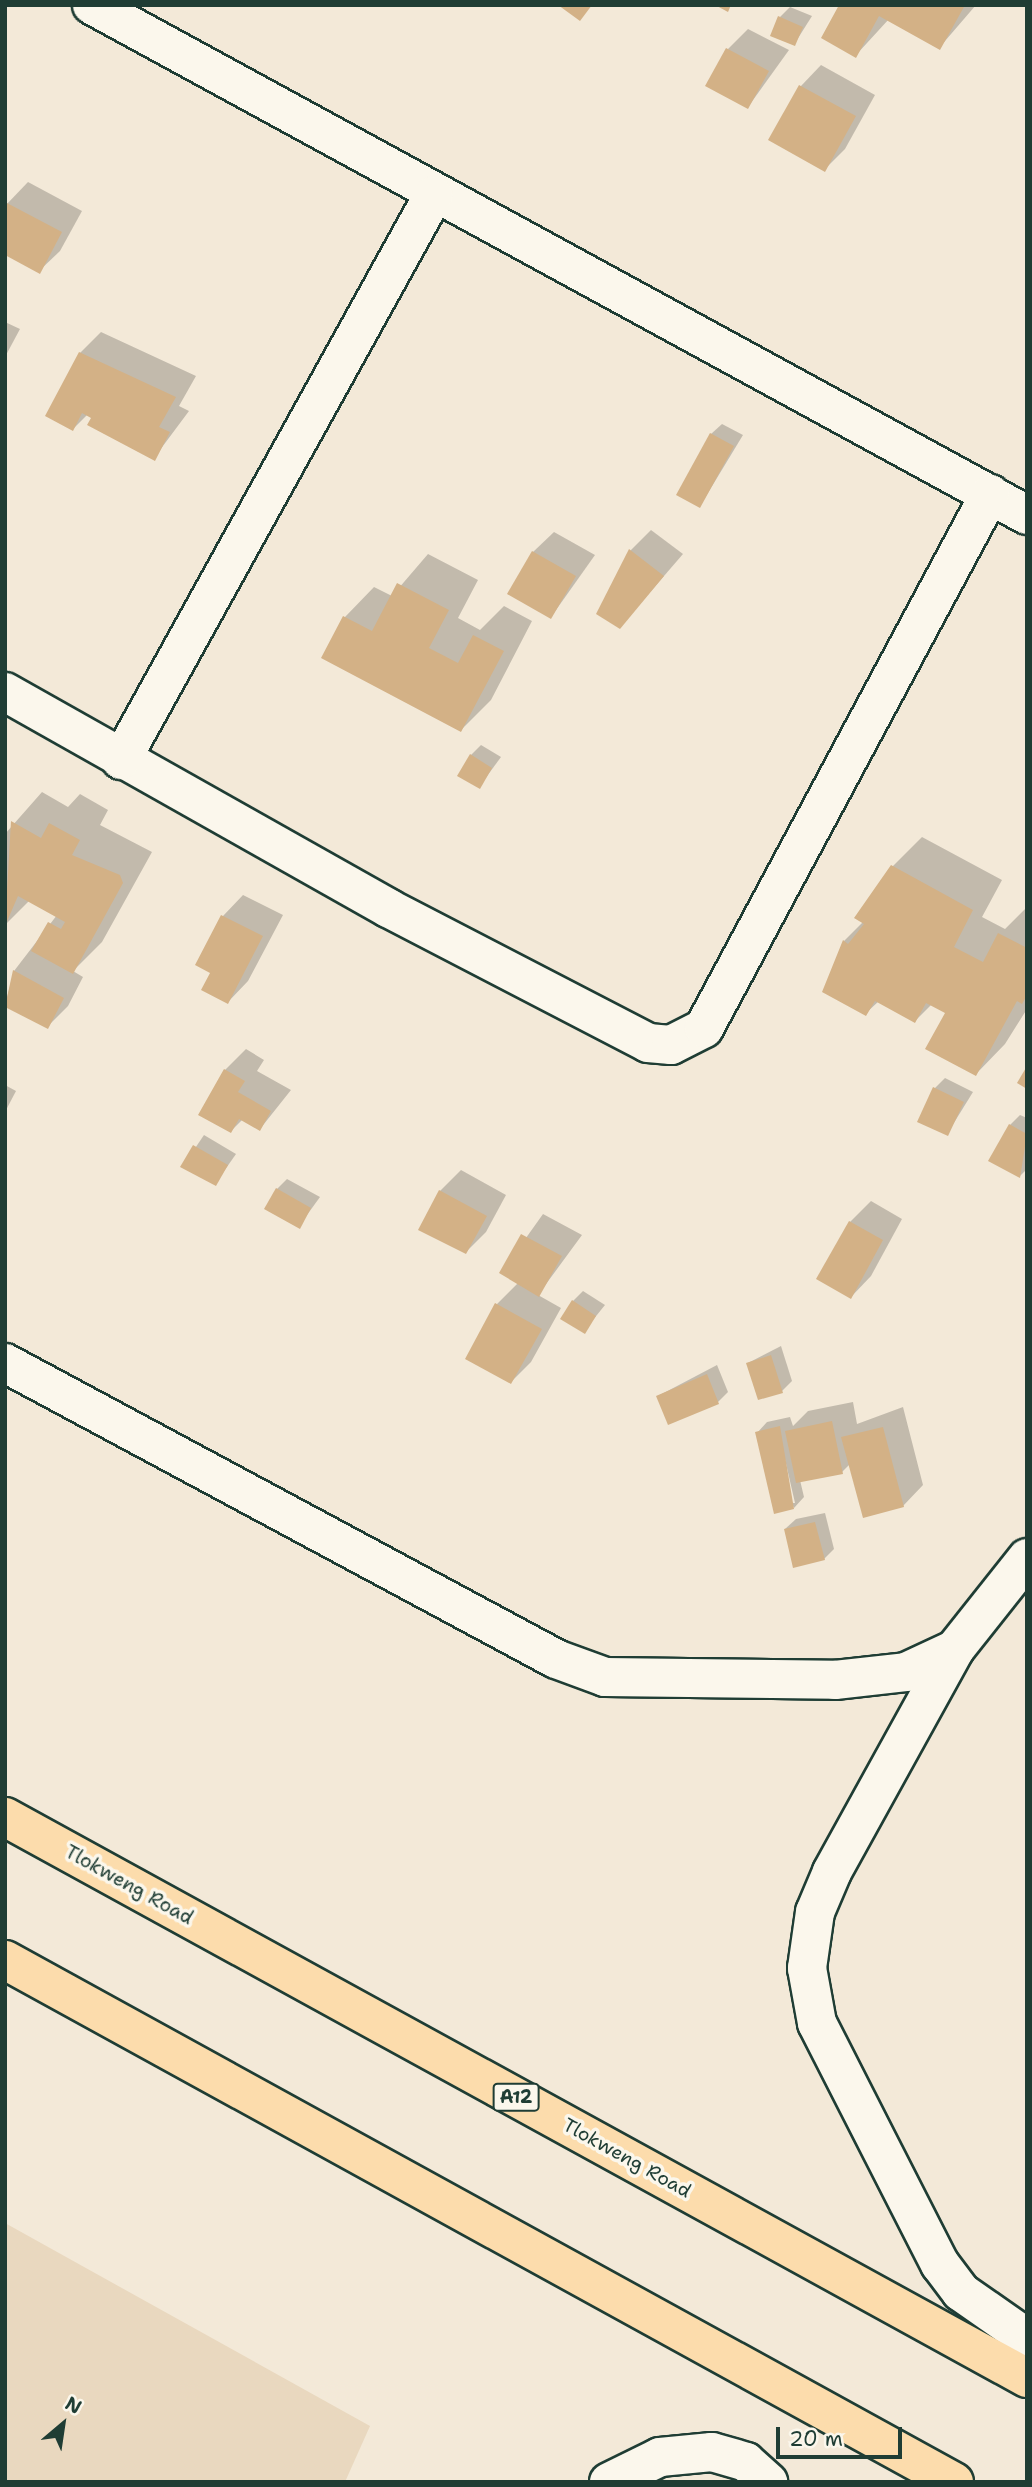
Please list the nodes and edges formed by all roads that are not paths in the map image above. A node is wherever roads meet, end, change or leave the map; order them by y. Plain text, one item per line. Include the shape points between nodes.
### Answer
1 (92, 5) edge
2 (433, 196) junction
3 (990, 494) junction
4 (1027, 515) edge
5 (5, 692) edge
6 (121, 760) junction
7 (5, 1363) edge
8 (1027, 1559) edge
9 (955, 1649) junction
10 (5, 1816) edge
11 (5, 1959) edge
12 (1027, 2338) edge
13 (1027, 2378) edge
14 (609, 2482) edge
15 (768, 2482) edge
16 (954, 2482) edge

1 - 2 street
2 - 3 street
2 - 6 street
3 - 4 street
3 - 6 street via 816,830 704,1028 687,1041 648,1043
5 - 6 street
7 - 9 street via 556,1659 605,1676 835,1680 906,1672
8 - 9 street
9 - 12 street via 832,1872 815,1912 807,1968 817,2023 940,2264 961,2292
10 - 13 main road, Tlokweng Road / A12
11 - 16 main road
14 - 15 street via 660,2457 712,2452 746,2462

